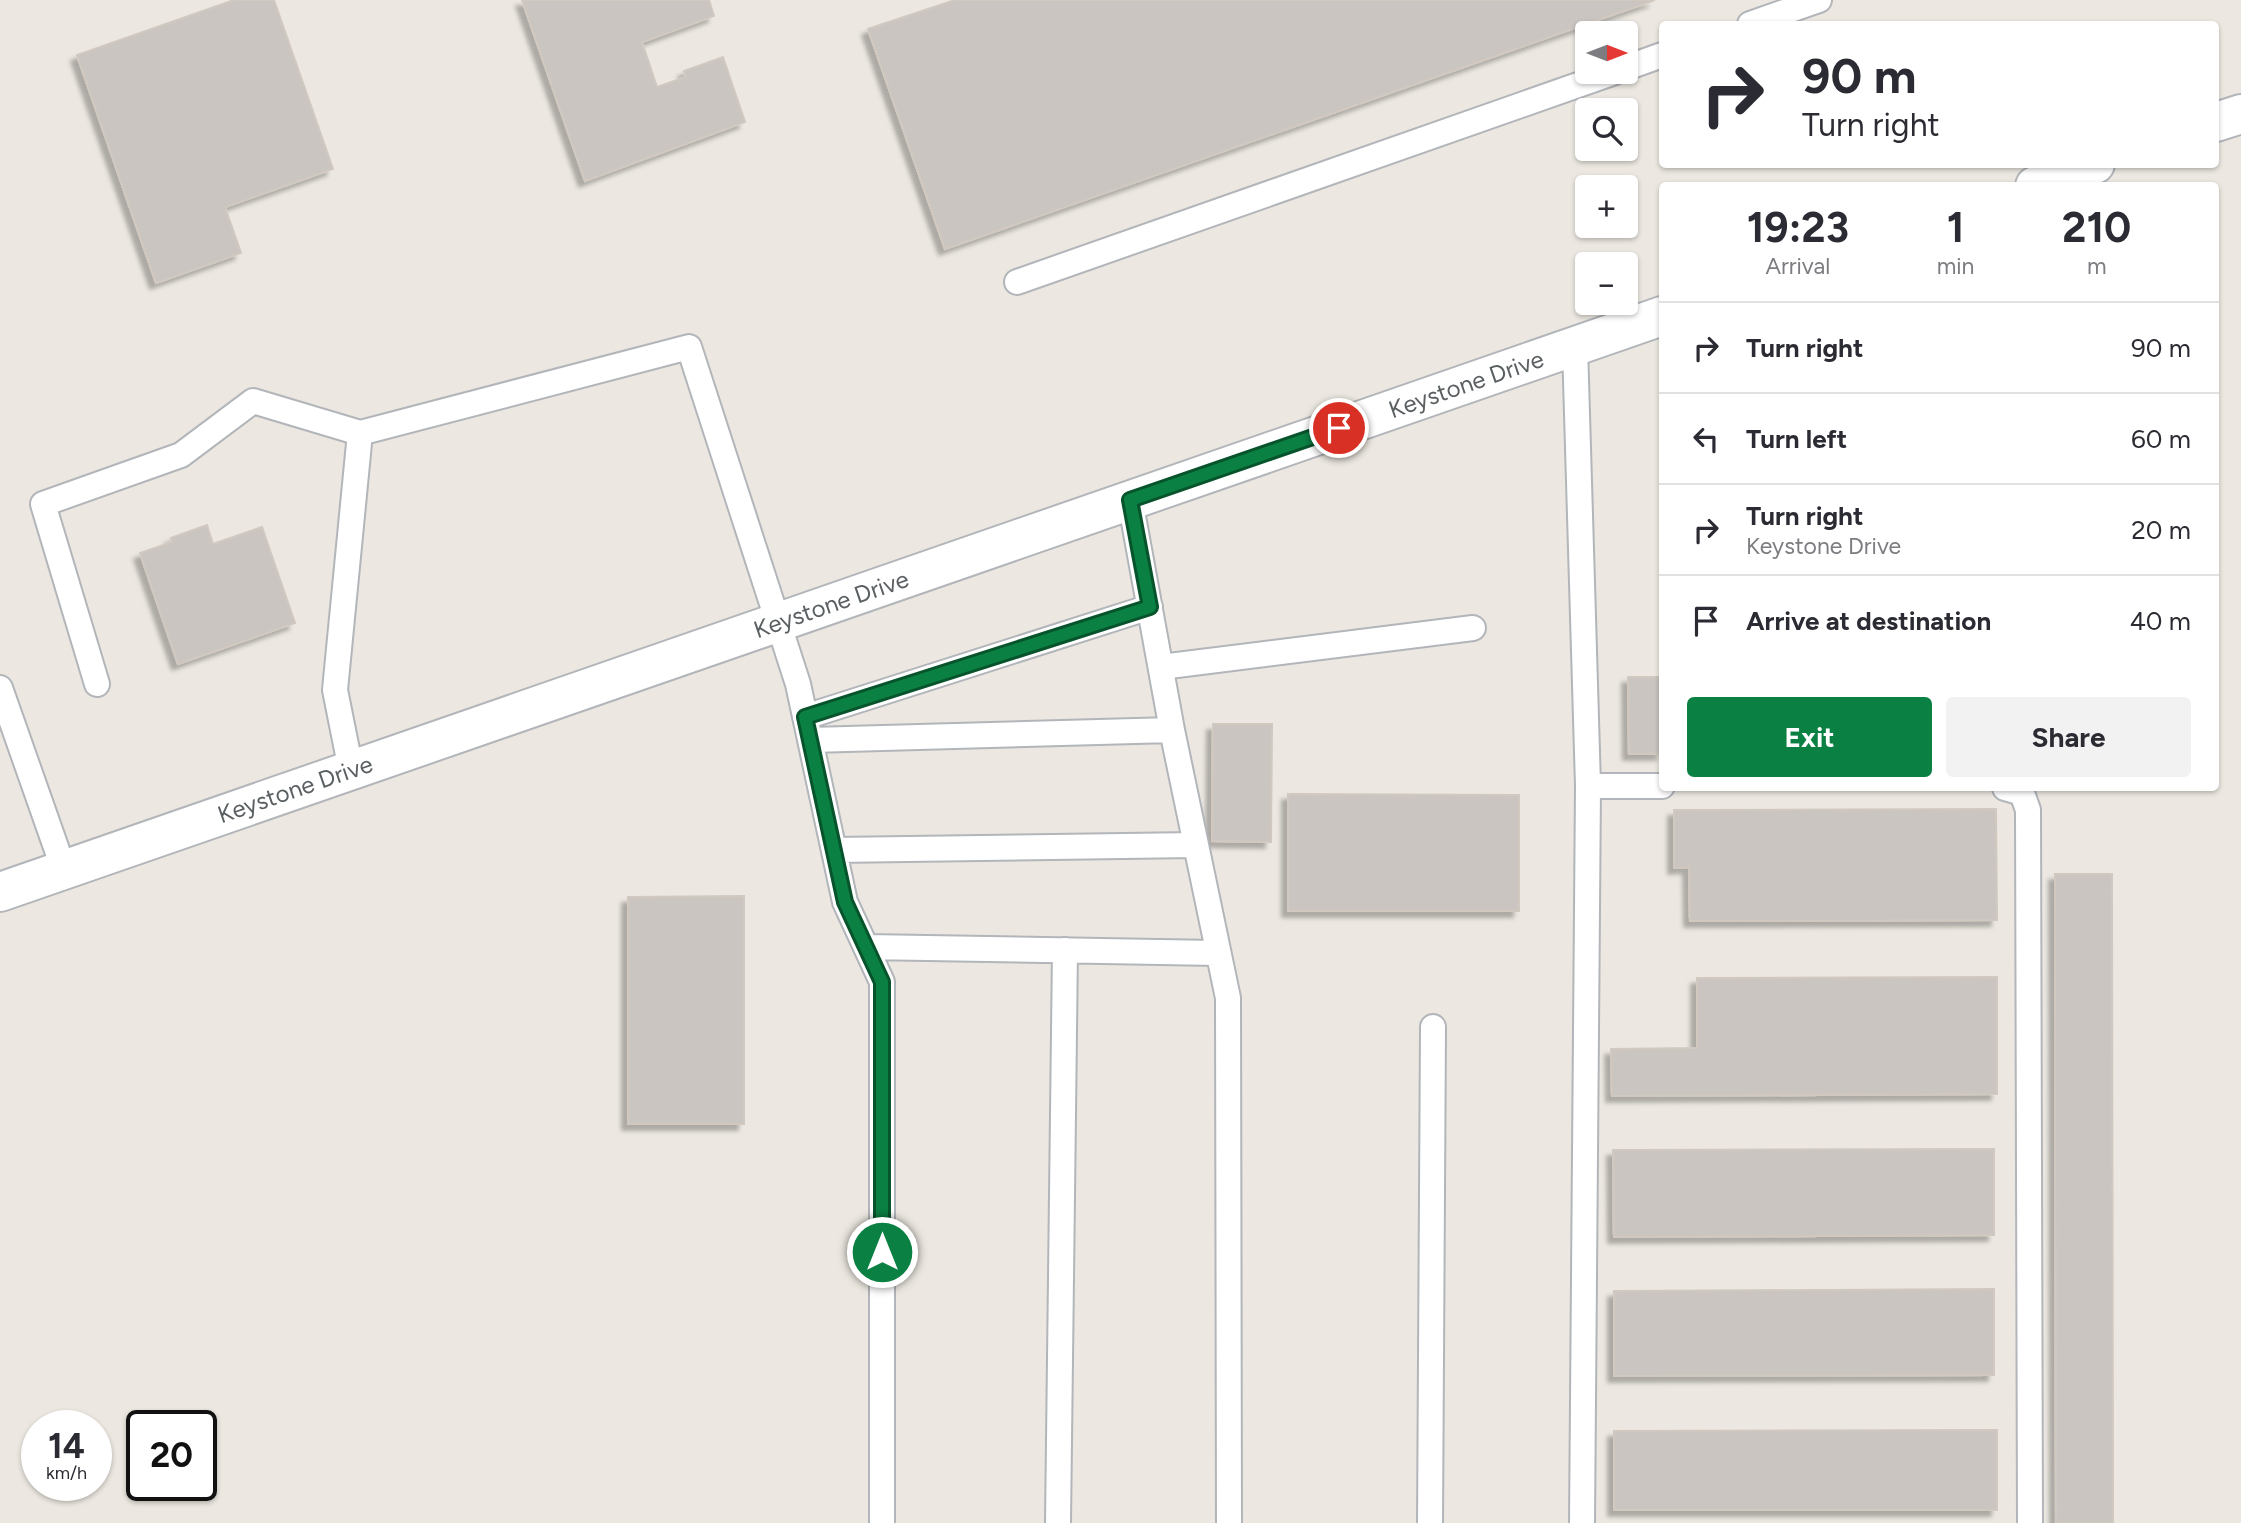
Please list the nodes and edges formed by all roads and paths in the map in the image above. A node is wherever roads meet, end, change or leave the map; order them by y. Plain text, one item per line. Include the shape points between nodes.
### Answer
1 (1819, 0) edge
2 (1759, 21) edge
3 (1659, 56) edge
4 (1638, 64) edge
5 (1581, 84) edge
6 (2241, 114) edge
7 (2219, 121) edge
8 (2084, 168) edge
9 (2046, 182) edge
10 (1017, 282) dead end
11 (1659, 317) edge
12 (1575, 346) junction
13 (360, 433) junction
14 (1130, 500) junction
15 (1150, 607) junction
16 (778, 622) junction
17 (1473, 628) dead end
18 (1161, 667) junction
19 (97, 684) dead end
20 (0, 688) edge
21 (808, 728) junction
22 (1172, 730) junction
23 (351, 770) junction
24 (1588, 786) junction
25 (1659, 786) edge
26 (2015, 791) edge
27 (1195, 845) junction
28 (834, 850) junction
29 (64, 870) junction
30 (0, 892) edge
31 (866, 947) junction
32 (1065, 950) junction
33 (1217, 953) junction
34 (1433, 1027) dead end
35 (882, 1523) edge
36 (1058, 1523) edge
37 (1229, 1523) edge
38 (1430, 1523) edge
39 (1583, 1523) edge
40 (2030, 1523) edge

1 - 2 lane
3 - 4 lane
5 - 10 lane
6 - 7 street
8 - 9 street
11 - 12 street, Keystone Drive
12 - 14 street, Keystone Drive
12 - 24 lane
13 - 16 lane via 689,347
13 - 19 lane via 253,401 181,454 43,504
13 - 23 lane via 335,690
14 - 15 lane
14 - 16 street, Keystone Drive
15 - 18 lane
15 - 21 lane
16 - 21 lane
16 - 23 street, Keystone Drive
17 - 18 lane
18 - 22 lane
20 - 29 lane
21 - 22 lane
21 - 28 lane
22 - 27 lane
23 - 29 street, Keystone Drive
24 - 25 lane
24 - 39 lane
26 - 40 lane via 2022,793 2028,810
27 - 28 lane
27 - 33 lane
28 - 31 lane via 845,902
29 - 30 street, Keystone Drive
31 - 32 lane
31 - 35 lane via 882,982
32 - 33 lane
32 - 36 lane
33 - 37 lane via 1228,998
34 - 38 lane

